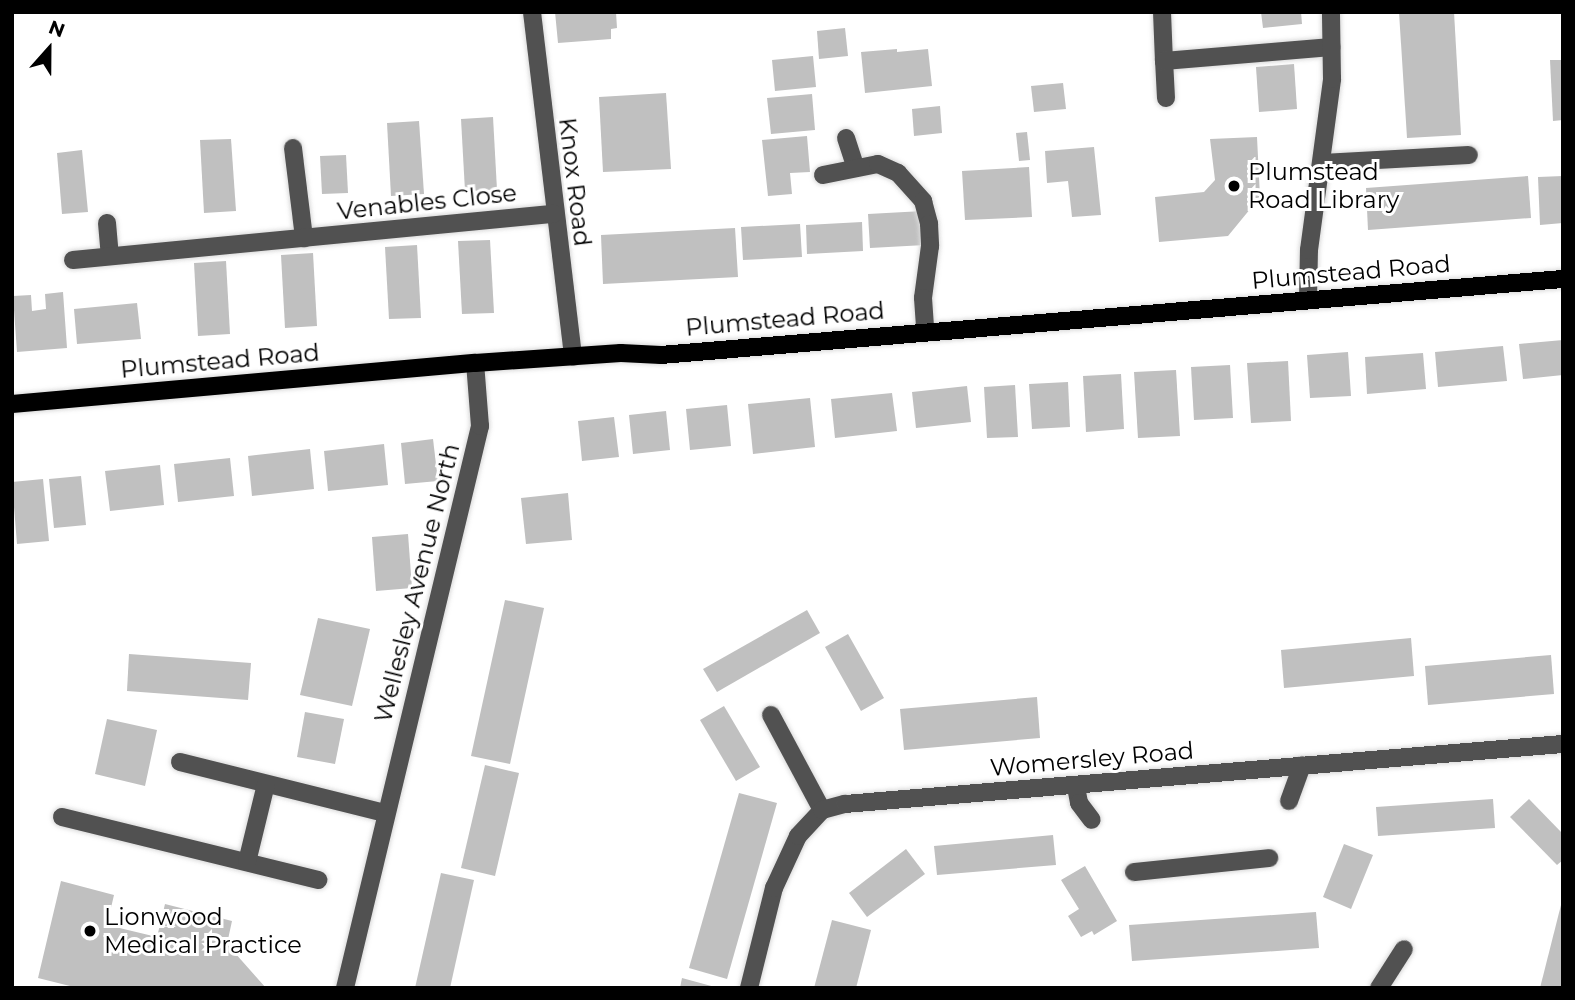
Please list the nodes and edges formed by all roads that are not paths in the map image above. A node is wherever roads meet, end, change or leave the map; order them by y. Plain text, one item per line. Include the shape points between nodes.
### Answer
1 (532, 12) edge
2 (1162, 12) edge
3 (1331, 12) edge
4 (1331, 47) junction
5 (1164, 61) junction
6 (1167, 98) dead end
7 (846, 138) dead end
8 (293, 148) dead end
9 (1469, 155) dead end
10 (1322, 163) junction
11 (855, 166) junction
12 (823, 175) dead end
13 (554, 214) junction
14 (107, 223) dead end
15 (304, 238) junction
16 (110, 256) junction
17 (73, 260) dead end
18 (1563, 278) edge
19 (1308, 300) junction
20 (925, 330) junction
21 (573, 357) junction
22 (475, 363) junction
23 (12, 404) edge
24 (771, 715) dead end
25 (1563, 744) edge
26 (180, 762) dead end
27 (1302, 765) junction
28 (266, 784) junction
29 (1076, 787) junction
30 (1289, 800) dead end
31 (822, 810) junction
32 (385, 813) junction
33 (62, 817) dead end
34 (1092, 820) dead end
35 (1269, 858) dead end
36 (247, 862) junction
37 (1134, 872) dead end
38 (318, 880) dead end
39 (1404, 949) dead end
40 (345, 988) edge
41 (749, 988) edge
42 (1379, 988) edge

1 - 13 street, Knox Road
2 - 5 street
3 - 4 street
4 - 5 street
4 - 10 street
5 - 6 street
7 - 11 street
8 - 15 street, Venables Close
9 - 10 street
10 - 19 street via 1309,250
11 - 12 street
11 - 20 street via 878,164 898,173 923,201 930,246 923,299
13 - 15 street, Venables Close
13 - 21 street, Knox Road
14 - 16 street
15 - 16 street, Venables Close
16 - 17 street, Venables Close
18 - 19 main road, Plumstead Road
19 - 20 main road, Plumstead Road
20 - 21 main road, Plumstead Road via 660,355
21 - 22 main road, Plumstead Road
22 - 23 main road, Plumstead Road
22 - 32 street, Wellesley Avenue North via 480,426
24 - 31 street
25 - 27 street, Womersley Road
26 - 28 street
27 - 29 street, Womersley Road
27 - 30 street
28 - 32 street
28 - 36 street
29 - 31 street, Womersley Road via 845,804
29 - 34 street via 1079,803
31 - 41 street via 797,836 774,888
32 - 40 street, Wellesley Avenue North
33 - 36 street
35 - 37 street
36 - 38 street
39 - 42 street

